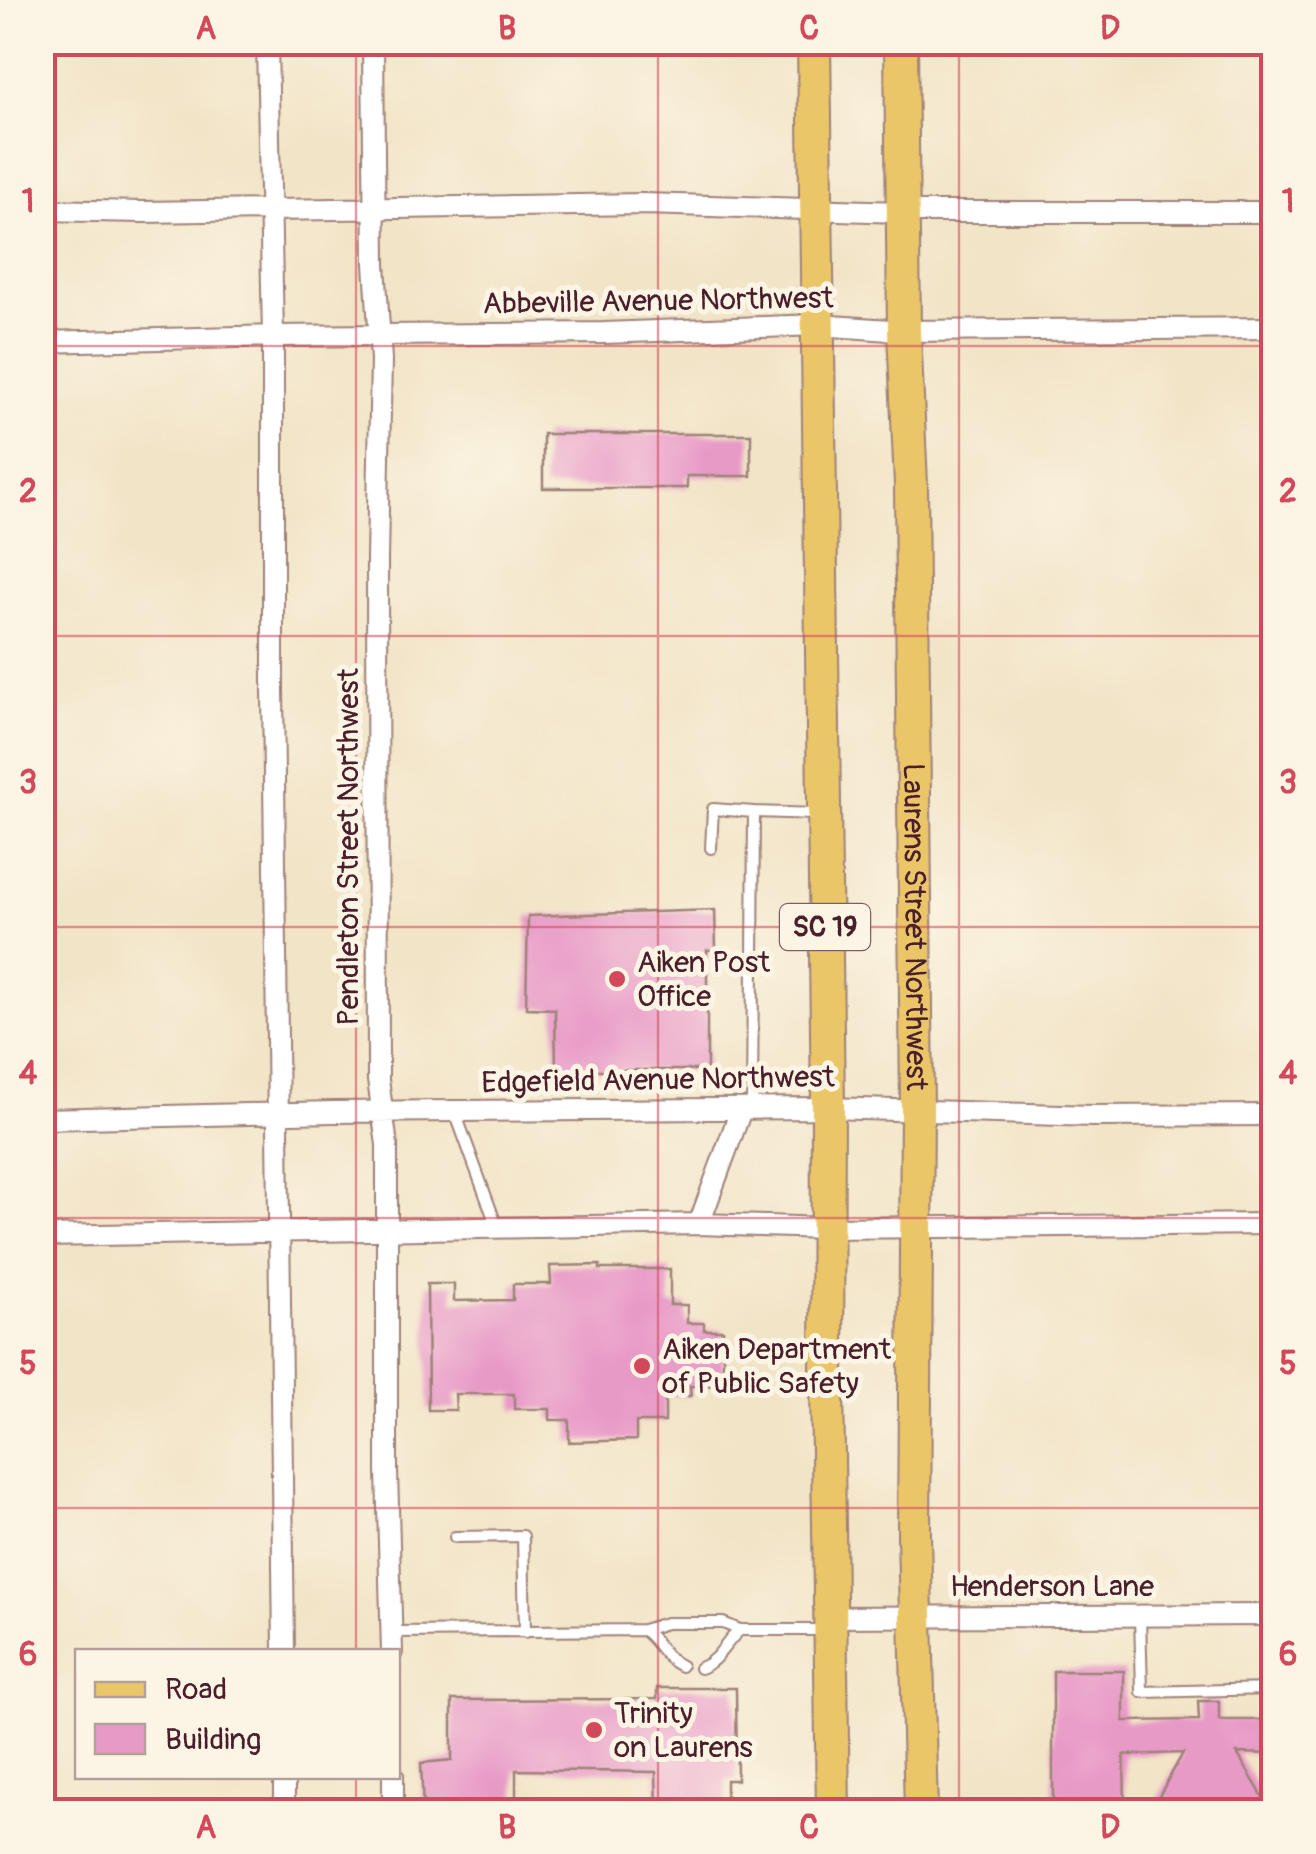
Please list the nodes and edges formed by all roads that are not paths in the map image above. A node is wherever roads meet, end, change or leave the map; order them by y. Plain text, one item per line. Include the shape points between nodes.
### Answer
1 (267, 42) edge
2 (373, 42) edge
3 (814, 42) edge
4 (901, 42) edge
5 (376, 207) junction
6 (816, 209) junction
7 (42, 210) edge
8 (268, 210) junction
9 (902, 212) junction
10 (1274, 212) edge
11 (818, 325) junction
12 (1274, 328) edge
13 (904, 331) junction
14 (379, 334) junction
15 (274, 336) junction
16 (42, 342) edge
17 (754, 812) junction
18 (824, 814) junction
19 (711, 848) dead end
20 (828, 1108) junction
21 (917, 1109) junction
22 (747, 1110) junction
23 (382, 1112) junction
24 (455, 1112) junction
25 (277, 1114) junction
26 (1274, 1115) edge
27 (42, 1119) edge
28 (699, 1224) junction
29 (1274, 1224) edge
30 (914, 1225) junction
31 (497, 1227) junction
32 (827, 1228) junction
33 (389, 1230) junction
34 (280, 1233) junction
35 (42, 1236) edge
36 (455, 1537) dead end
37 (1271, 1615) edge
38 (916, 1616) junction
39 (1140, 1616) junction
40 (831, 1623) junction
41 (643, 1630) junction
42 (740, 1630) junction
43 (525, 1632) junction
44 (392, 1642) edge
45 (284, 1649) edge
46 (681, 1666) dead end
47 (700, 1668) dead end
48 (284, 1779) edge
49 (393, 1779) edge
50 (284, 1812) edge
51 (393, 1812) edge
52 (833, 1812) edge
53 (921, 1812) edge

1 - 8 street
2 - 5 street, Pendleton Street Northwest
3 - 6 main road, SC 19
4 - 9 main road, Laurens Street Northwest
5 - 6 street
5 - 8 street
5 - 14 street, Pendleton Street Northwest
6 - 9 street
6 - 11 main road, SC 19
7 - 8 street
8 - 15 street
9 - 10 street
9 - 13 main road, Laurens Street Northwest
11 - 13 street, Abbeville Avenue Northwest
11 - 14 street, Abbeville Avenue Northwest
11 - 18 main road, SC 19
12 - 13 street, Abbeville Avenue Northwest
13 - 21 main road, Laurens Street Northwest via 912,485
14 - 15 street, Abbeville Avenue Northwest
14 - 23 street, Pendleton Street Northwest
15 - 16 street, Abbeville Avenue Northwest
15 - 25 street
17 - 18 lane
17 - 19 lane via 713,809
17 - 22 lane
18 - 20 main road, SC 19
20 - 21 street, Edgefield Avenue Northwest
20 - 22 street, Edgefield Avenue Northwest
20 - 32 main road, SC 19
21 - 26 street, Edgefield Avenue Northwest
21 - 30 main road, Laurens Street Northwest
22 - 24 street, Edgefield Avenue Northwest
22 - 28 street
23 - 24 street, Edgefield Avenue Northwest
23 - 25 street, Edgefield Avenue Northwest
23 - 33 street, Pendleton Street Northwest
24 - 31 lane
25 - 27 street, Edgefield Avenue Northwest
25 - 34 street
28 - 31 street
28 - 32 street
29 - 30 street
30 - 32 street
30 - 38 main road, Laurens Street Northwest
31 - 33 street
32 - 40 main road, SC 19
33 - 34 street
33 - 44 street, Pendleton Street Northwest
34 - 35 street
34 - 45 street
36 - 43 lane via 523,1536
37 - 39 street, Henderson Lane
37 - 39 lane via 1271,1689 1142,1692
38 - 39 street, Henderson Lane
38 - 40 street, Henderson Lane
38 - 53 main road, Laurens Street Northwest
40 - 42 lane
40 - 52 main road, SC 19
41 - 42 lane via 722,1622
41 - 43 lane
41 - 46 lane
42 - 47 lane
43 - 44 lane
48 - 50 street
49 - 51 street

